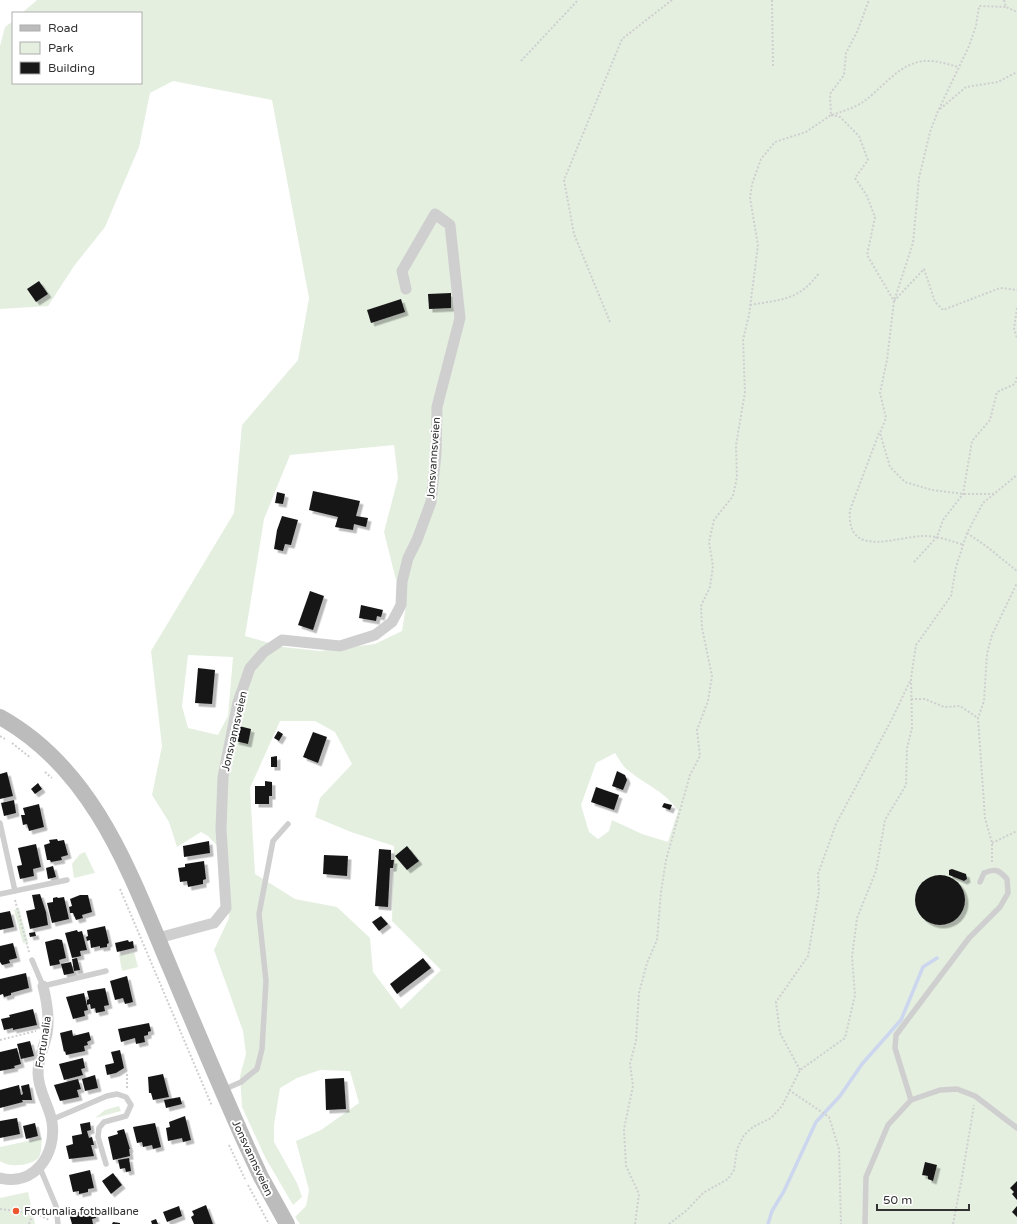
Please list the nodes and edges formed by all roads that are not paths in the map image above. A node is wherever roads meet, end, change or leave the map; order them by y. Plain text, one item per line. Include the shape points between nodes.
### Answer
1 (406, 289) dead end
2 (0, 718) edge
3 (0, 823) edge
4 (288, 824) dead end
5 (67, 880) dead end
6 (980, 882) dead end
7 (15, 891) junction
8 (0, 894) edge
9 (158, 938) junction
10 (32, 960) road end
11 (106, 971) dead end
12 (43, 986) junction
13 (222, 1090) junction
14 (910, 1100) junction
15 (51, 1120) junction
16 (1017, 1128) edge
17 (106, 1164) dead end
18 (40, 1168) junction
19 (0, 1178) edge
20 (58, 1224) edge
21 (287, 1224) edge
22 (865, 1224) edge

1 - 9 street, Jonsvannsveien via 402,271 435,214 450,225 460,318 437,407 431,502 408,558 402,582 401,606 392,622 375,635 340,646 282,640 264,652 250,668 238,702 224,777 221,829 226,908 214,923
2 - 9 main road, Jonsvannsveien via 52,756 88,798 118,850
3 - 7 lane
4 - 13 lane via 273,841 259,914 266,981 257,1069 241,1082
5 - 7 lane
6 - 14 lane via 984,873 999,871 1007,879 1008,893 1000,907 969,938 896,1035 895,1048
7 - 8 lane
9 - 13 main road, Jonsvannsveien
10 - 12 lane
11 - 12 lane
12 - 15 street, Fortunalia via 48,1012 38,1081
13 - 21 main road, Jonsvannsveien via 261,1177
14 - 16 lane via 940,1090 957,1089 975,1096
14 - 22 lane via 888,1125 866,1177
15 - 17 lane via 107,1096 117,1094 126,1097 131,1105 129,1113 104,1122 98,1128
15 - 18 street, Fortunalia via 50,1145 45,1162
18 - 19 street via 14,1180
18 - 20 lane via 56,1206

